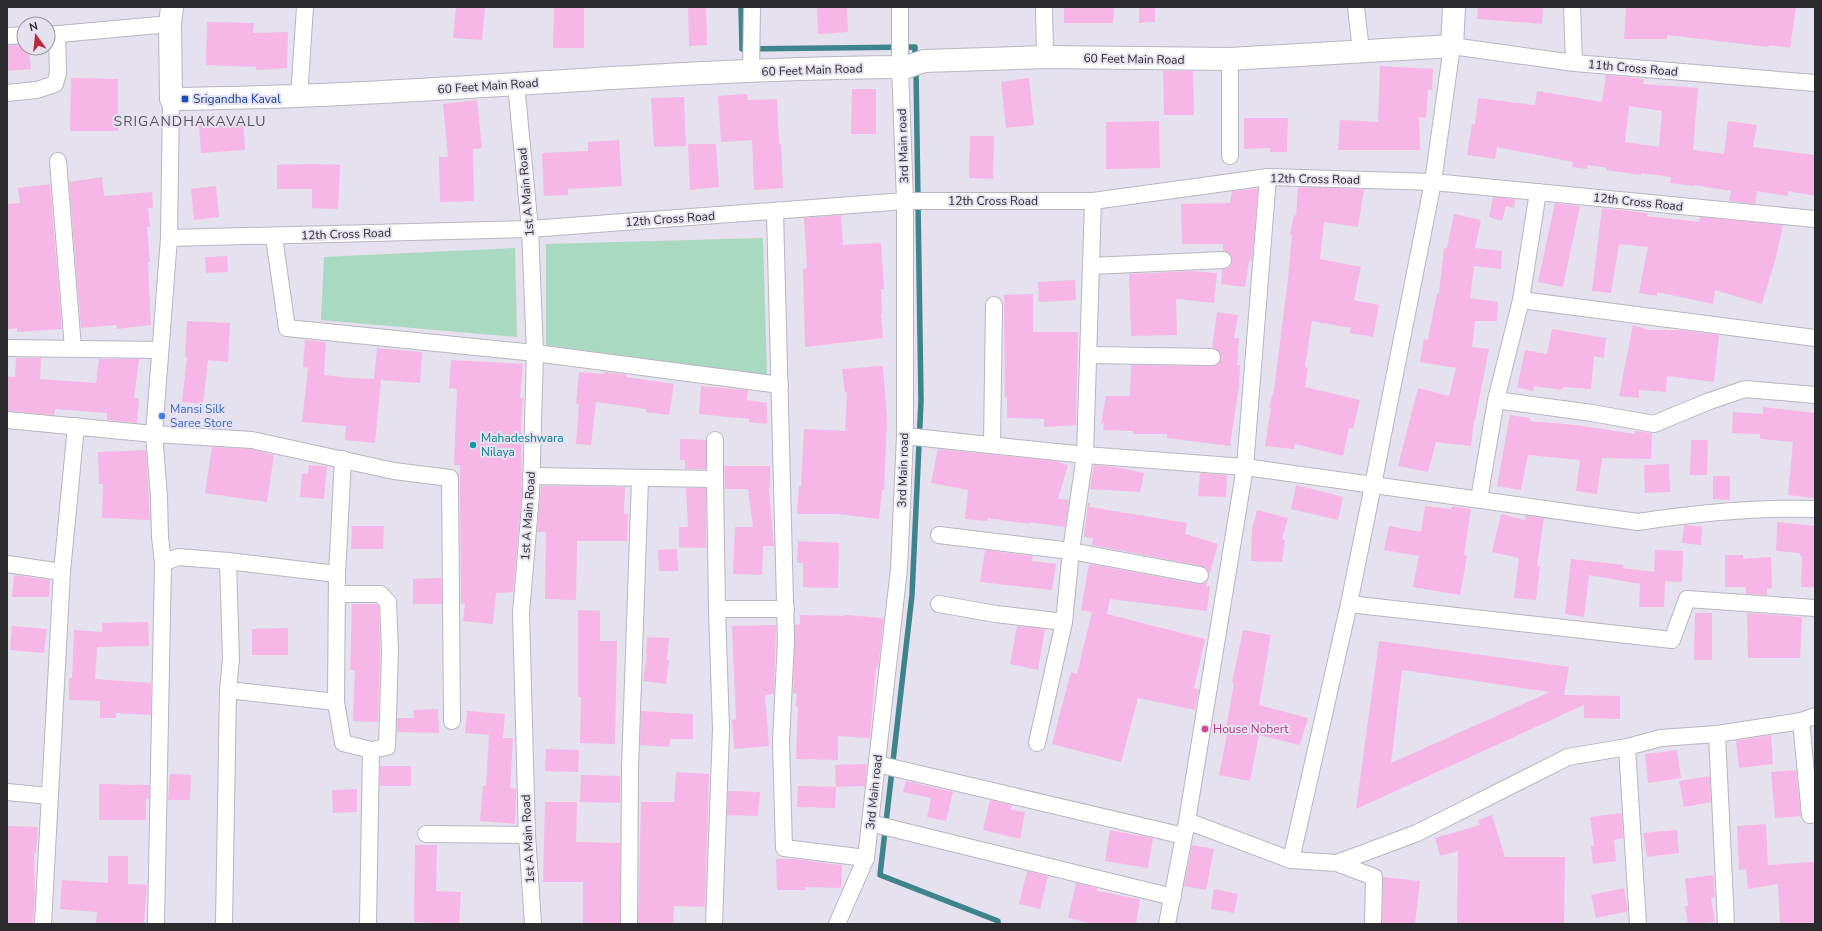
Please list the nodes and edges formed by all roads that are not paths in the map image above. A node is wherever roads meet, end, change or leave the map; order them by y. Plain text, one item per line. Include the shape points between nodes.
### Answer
1 (305, 7) edge
2 (752, 7) edge
3 (900, 7) edge
4 (1044, 7) edge
5 (1356, 7) edge
6 (1454, 7) edge
7 (1572, 7) edge
8 (171, 15) edge
9 (56, 34) edge
10 (1452, 46) junction
11 (1361, 51) junction
12 (56, 56) edge
13 (1045, 57) junction
14 (1230, 59) junction
15 (908, 63) junction
16 (1574, 63) junction
17 (751, 65) junction
18 (1815, 83) edge
19 (516, 84) junction
20 (7, 93) edge
21 (299, 97) junction
22 (171, 99) junction
23 (1230, 156) dead end
24 (58, 161) dead end
25 (1268, 177) junction
26 (1433, 182) junction
27 (1538, 192) junction
28 (905, 201) junction
29 (1093, 201) junction
30 (775, 212) junction
31 (1815, 219) edge
32 (530, 229) junction
33 (274, 237) junction
34 (168, 238) junction
35 (1223, 260) dead end
36 (1091, 266) junction
37 (1521, 300) junction
38 (994, 305) dead end
39 (1815, 338) edge
40 (7, 348) edge
41 (73, 348) junction
42 (159, 350) junction
43 (536, 353) junction
44 (1088, 355) junction
45 (1212, 357) dead end
46 (780, 386) junction
47 (1815, 395) edge
48 (1496, 400) junction
49 (7, 420) edge
50 (76, 426) junction
51 (154, 434) junction
52 (908, 436) junction
53 (714, 440) dead end
54 (992, 445) junction
55 (1085, 455) junction
56 (343, 459) junction
57 (1245, 467) junction
58 (531, 476) junction
59 (640, 479) junction
60 (715, 479) junction
61 (1373, 485) junction
62 (1478, 499) junction
63 (1815, 509) edge
64 (939, 535) dead end
65 (1071, 551) junction
66 (228, 561) junction
67 (164, 563) junction
68 (7, 564) edge
69 (62, 572) junction
70 (337, 574) junction
71 (1200, 575) dead end
72 (337, 594) junction
73 (940, 604) dead end
74 (1349, 604) junction
75 (1815, 608) edge
76 (717, 609) junction
77 (786, 609) junction
78 (1064, 622) junction
79 (228, 690) junction
80 (336, 702) junction
81 (1808, 718) edge
82 (452, 721) dead end
83 (1717, 734) junction
84 (1037, 743) dead end
85 (1627, 747) junction
86 (371, 750) junction
87 (877, 764) junction
88 (7, 792) edge
89 (50, 796) junction
90 (1810, 815) dead end
91 (870, 823) junction
92 (1185, 828) junction
93 (426, 834) dead end
94 (527, 835) junction
95 (866, 858) junction
96 (1291, 860) junction
97 (1337, 863) junction
98 (1172, 897) junction
99 (43, 924) edge
100 (156, 924) edge
101 (224, 924) edge
102 (368, 924) edge
103 (533, 924) edge
104 (629, 924) edge
105 (714, 924) edge
106 (837, 924) edge
107 (1167, 924) edge
108 (1373, 924) edge
109 (1638, 924) edge
110 (1726, 924) edge

1 - 21 street
2 - 17 street
3 - 15 street, 3rd Main road via 900,38
4 - 13 street
5 - 11 street
6 - 10 street
7 - 16 street
8 - 9 street
8 - 22 street
10 - 11 street, 60 Feet Main Road
10 - 16 street, 11th Cross Road
10 - 26 street
11 - 14 street, 60 Feet Main Road
12 - 20 street via 58,73 55,84 37,90
13 - 14 street, 60 Feet Main Road
13 - 15 street, 60 Feet Main Road
14 - 23 street
15 - 17 street, 60 Feet Main Road
15 - 28 street, 3rd Main road
16 - 18 street, 11th Cross Road
17 - 19 street, 60 Feet Main Road
19 - 21 street, 60 Feet Main Road
19 - 32 street, 1st A Main Road
21 - 22 street, 60 Feet Main Road
22 - 34 street
24 - 41 street
25 - 26 street, 12th Cross Road
25 - 29 street, 12th Cross Road
25 - 57 street
26 - 27 street, 12th Cross Road
26 - 61 street
27 - 31 street, 12th Cross Road
27 - 37 street
28 - 29 street, 12th Cross Road
28 - 30 street, 12th Cross Road
28 - 52 street, 3rd Main road
29 - 36 street
30 - 32 street, 12th Cross Road
30 - 46 street
32 - 33 street, 12th Cross Road
32 - 43 street, 1st A Main Road
33 - 34 street, 12th Cross Road
33 - 43 street via 287,328
34 - 42 street
35 - 36 street
36 - 44 street
37 - 39 street
37 - 48 street
38 - 54 street
40 - 41 street
41 - 42 street
42 - 51 street
43 - 46 street
43 - 58 street, 1st A Main Road
44 - 45 street
44 - 55 street
46 - 77 street
47 - 48 street via 1745,389 1654,424
48 - 62 street
49 - 50 street
50 - 51 street
50 - 69 street
51 - 56 street via 252,440
51 - 67 street via 160,538
52 - 54 street
52 - 87 street, 3rd Main road via 899,570
53 - 60 street
54 - 55 street
55 - 57 street
55 - 65 street
56 - 70 street
56 - 82 street via 394,471 450,478
57 - 61 street
57 - 92 street
58 - 59 street
58 - 94 street, 1st A Main Road via 521,613
59 - 60 street
59 - 104 street via 630,768
60 - 76 street
61 - 62 street
61 - 74 street
62 - 63 street via 1638,522 1700,512
64 - 65 street
65 - 71 street
65 - 78 street
66 - 67 street via 178,557
66 - 70 street
66 - 79 street via 231,659
67 - 100 street
68 - 69 street
69 - 89 street
70 - 72 street
72 - 80 street
72 - 86 street via 380,594 388,602 390,650 387,747
73 - 78 street
74 - 75 street via 1672,640 1687,599
74 - 96 street
76 - 77 street
76 - 105 street via 721,729
77 - 95 street via 781,741 784,848
78 - 84 street
79 - 80 street
79 - 101 street
80 - 86 street via 343,743
81 - 83 street
81 - 90 street
83 - 85 street via 1661,738
83 - 110 street
85 - 97 street via 1568,757 1417,833
85 - 109 street
86 - 102 street
87 - 91 street, 3rd Main road
87 - 92 street
88 - 89 street
89 - 99 street
91 - 95 street, 3rd Main road
91 - 98 street
92 - 96 street
92 - 98 street
93 - 94 street
94 - 103 street, 1st A Main Road
95 - 106 street, 3rd Main road
96 - 97 street
97 - 108 street via 1374,877
98 - 107 street

